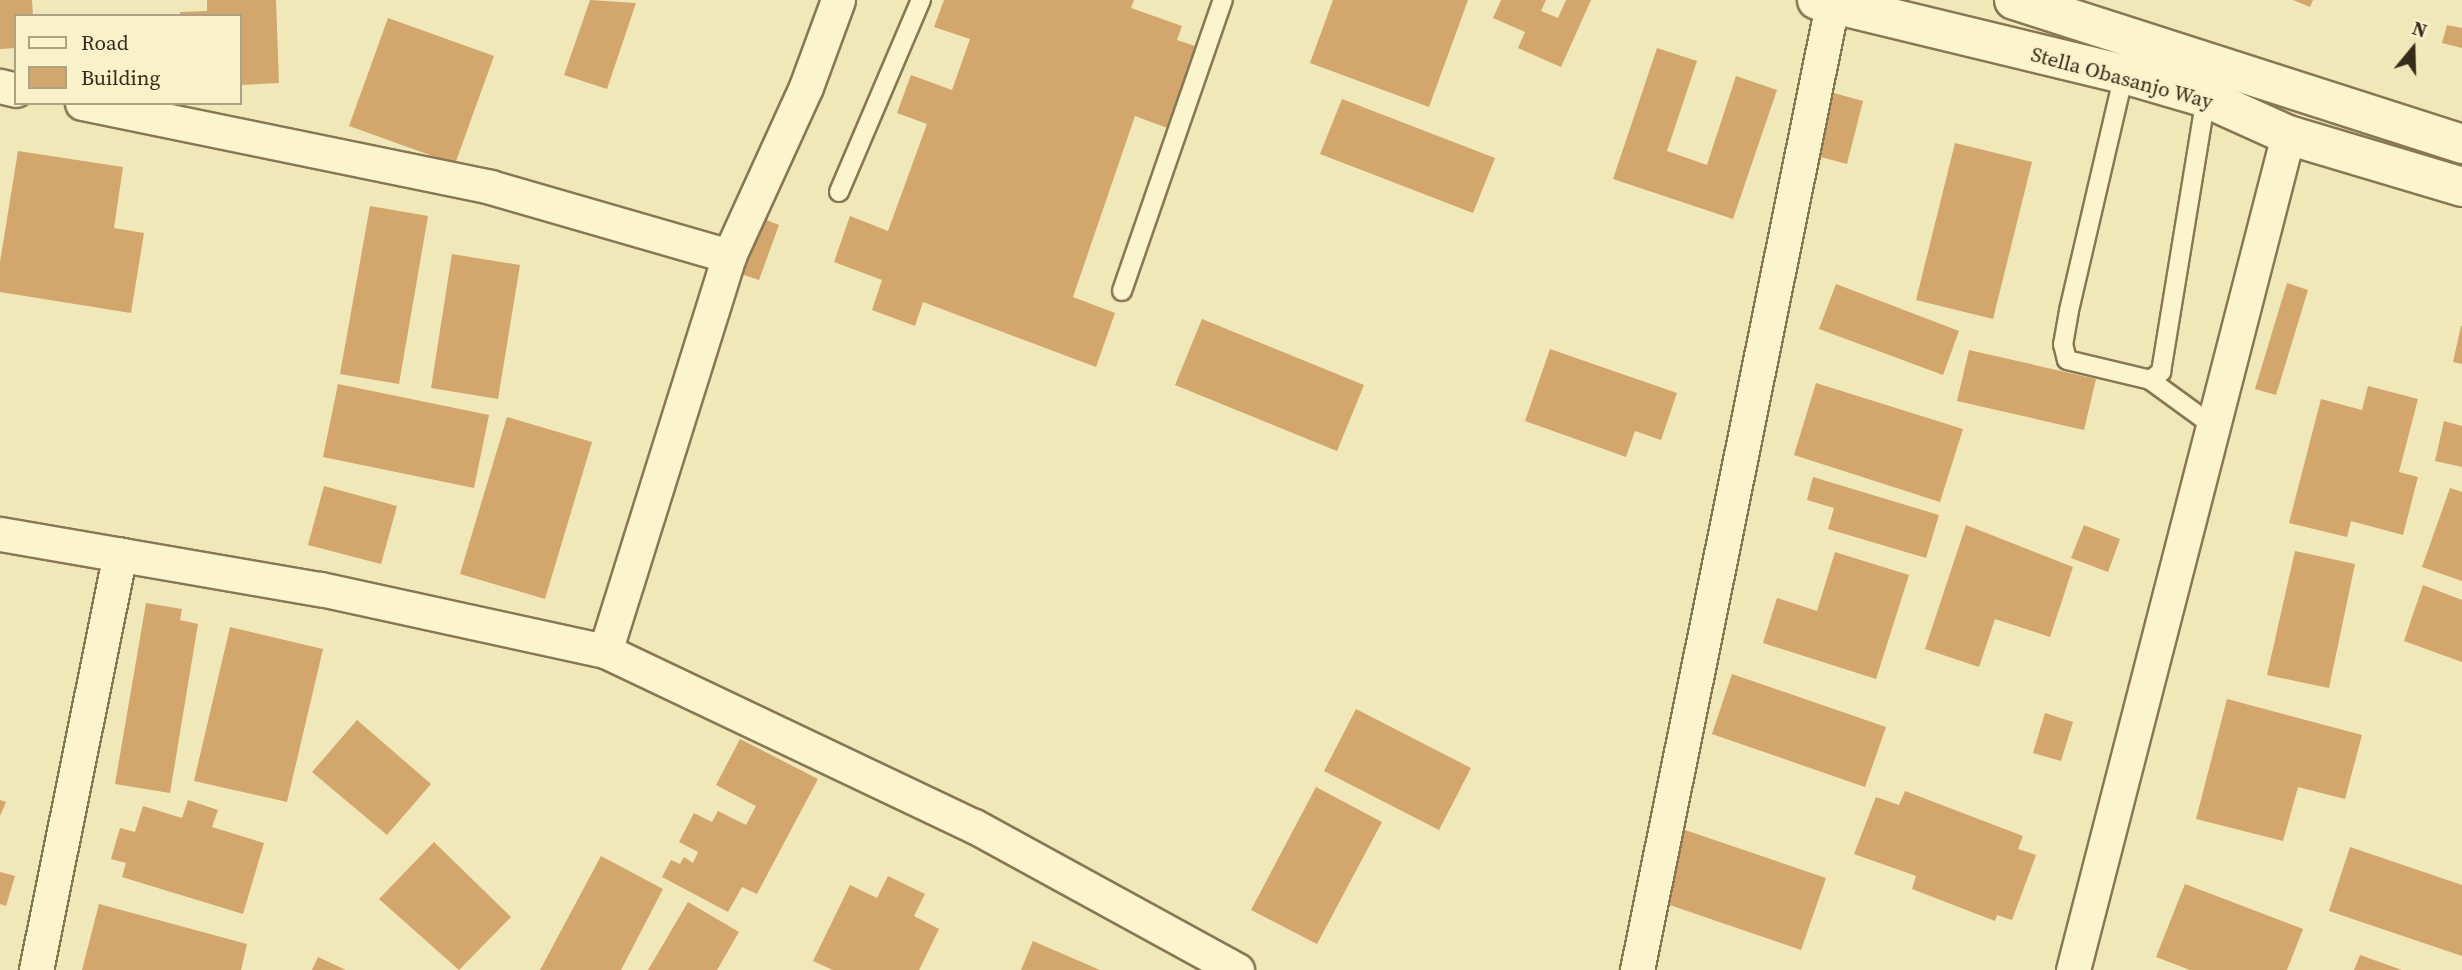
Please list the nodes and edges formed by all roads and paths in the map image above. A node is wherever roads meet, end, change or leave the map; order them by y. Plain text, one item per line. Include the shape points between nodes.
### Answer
1 (838, 0) edge
2 (921, 0) edge
3 (1223, 0) edge
4 (2014, 0) edge
5 (1824, 3) edge
6 (2178, 52) junction
7 (2124, 74) junction
8 (2168, 90) junction
9 (2206, 98) junction
10 (92, 105) edge
11 (2288, 135) junction
12 (2462, 144) edge
13 (2462, 187) edge
14 (839, 192) dead end
15 (729, 256) junction
16 (1122, 291) dead end
17 (2151, 380) junction
18 (2216, 428) junction
19 (0, 534) edge
20 (120, 554) junction
21 (605, 651) junction
22 (36, 970) edge
23 (1237, 970) edge
24 (1637, 970) edge
25 (2073, 970) edge

1 - 15 street via 806,87
2 - 14 lane
3 - 16 lane
4 - 6 street
5 - 7 street, Stella Obasanjo Way
5 - 24 street
6 - 8 street
6 - 12 street
7 - 8 street, Stella Obasanjo Way
7 - 17 lane via 2063,344 2067,360
8 - 9 street, Stella Obasanjo Way
9 - 11 street, Stella Obasanjo Way
9 - 17 lane via 2161,372
10 - 15 street via 490,187
11 - 13 street, Stella Obasanjo Way
11 - 18 street
15 - 21 street
17 - 18 lane
18 - 25 street
19 - 20 street
20 - 21 street via 320,589
20 - 22 street
21 - 23 street via 974,826

